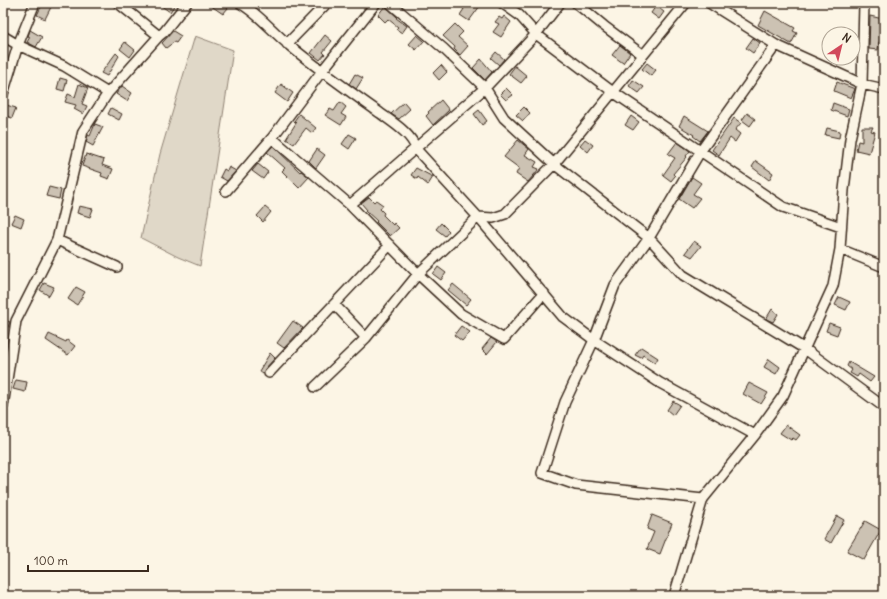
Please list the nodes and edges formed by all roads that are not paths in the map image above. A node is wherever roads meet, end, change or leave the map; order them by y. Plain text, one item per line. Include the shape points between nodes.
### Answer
1 (35, 3) edge
2 (118, 3) edge
3 (187, 3) edge
4 (240, 3) edge
5 (327, 3) edge
6 (376, 3) edge
7 (390, 3) edge
8 (502, 3) edge
9 (560, 3) edge
10 (576, 3) edge
11 (686, 3) edge
12 (709, 3) edge
13 (864, 3) edge
14 (536, 34) junction
15 (3, 36) edge
16 (159, 36) junction
17 (287, 44) junction
18 (18, 45) junction
19 (776, 45) junction
20 (643, 55) junction
21 (322, 71) junction
22 (862, 84) junction
23 (485, 88) junction
24 (884, 89) edge
25 (613, 92) junction
26 (108, 93) junction
27 (3, 94) edge
28 (272, 138) junction
29 (416, 149) junction
30 (700, 152) junction
31 (554, 164) junction
32 (226, 191) dead end
33 (350, 205) junction
34 (478, 217) junction
35 (841, 227) junction
36 (649, 238) junction
37 (56, 240) junction
38 (390, 246) junction
39 (840, 249) junction
40 (117, 267) dead end
41 (884, 267) edge
42 (418, 274) junction
43 (544, 293) junction
44 (334, 304) junction
45 (366, 338) junction
46 (594, 340) junction
47 (805, 349) junction
48 (269, 373) dead end
49 (315, 387) dead end
50 (3, 406) edge
51 (884, 407) edge
52 (755, 436) junction
53 (703, 499) junction
54 (674, 596) edge

1 - 18 street
2 - 16 street
3 - 16 street
4 - 17 street via 249,8
5 - 17 street
6 - 21 street
7 - 23 street
8 - 14 street via 519,15
9 - 14 street
10 - 20 street
11 - 20 street
12 - 19 street
13 - 22 street
14 - 23 street
14 - 25 street
15 - 18 street
16 - 26 street
17 - 21 street
18 - 26 street via 64,66
18 - 27 street
19 - 22 street
19 - 30 street
20 - 25 street
21 - 28 street
21 - 29 street via 402,130
22 - 24 street
22 - 35 street via 850,139
23 - 29 street
23 - 31 street via 504,118
25 - 30 street
25 - 31 street
26 - 37 street via 83,131
28 - 32 street
28 - 33 street
29 - 33 street
29 - 34 street
30 - 35 street via 783,207
30 - 36 street
31 - 34 street via 505,214 494,218
31 - 36 street
33 - 38 street
34 - 42 street
34 - 43 street
35 - 39 street
36 - 46 street via 615,285
36 - 47 street via 683,276
37 - 40 street
37 - 50 street via 16,321
38 - 42 street
38 - 44 street
39 - 41 street
39 - 47 street via 833,286
42 - 43 street via 461,314 504,339
42 - 45 street
43 - 46 street via 563,317
44 - 45 street
44 - 48 street
45 - 49 street
46 - 52 street via 660,383
46 - 53 street via 565,402 542,473 576,485
47 - 51 street
47 - 52 street via 783,396
52 - 53 street
53 - 54 street

